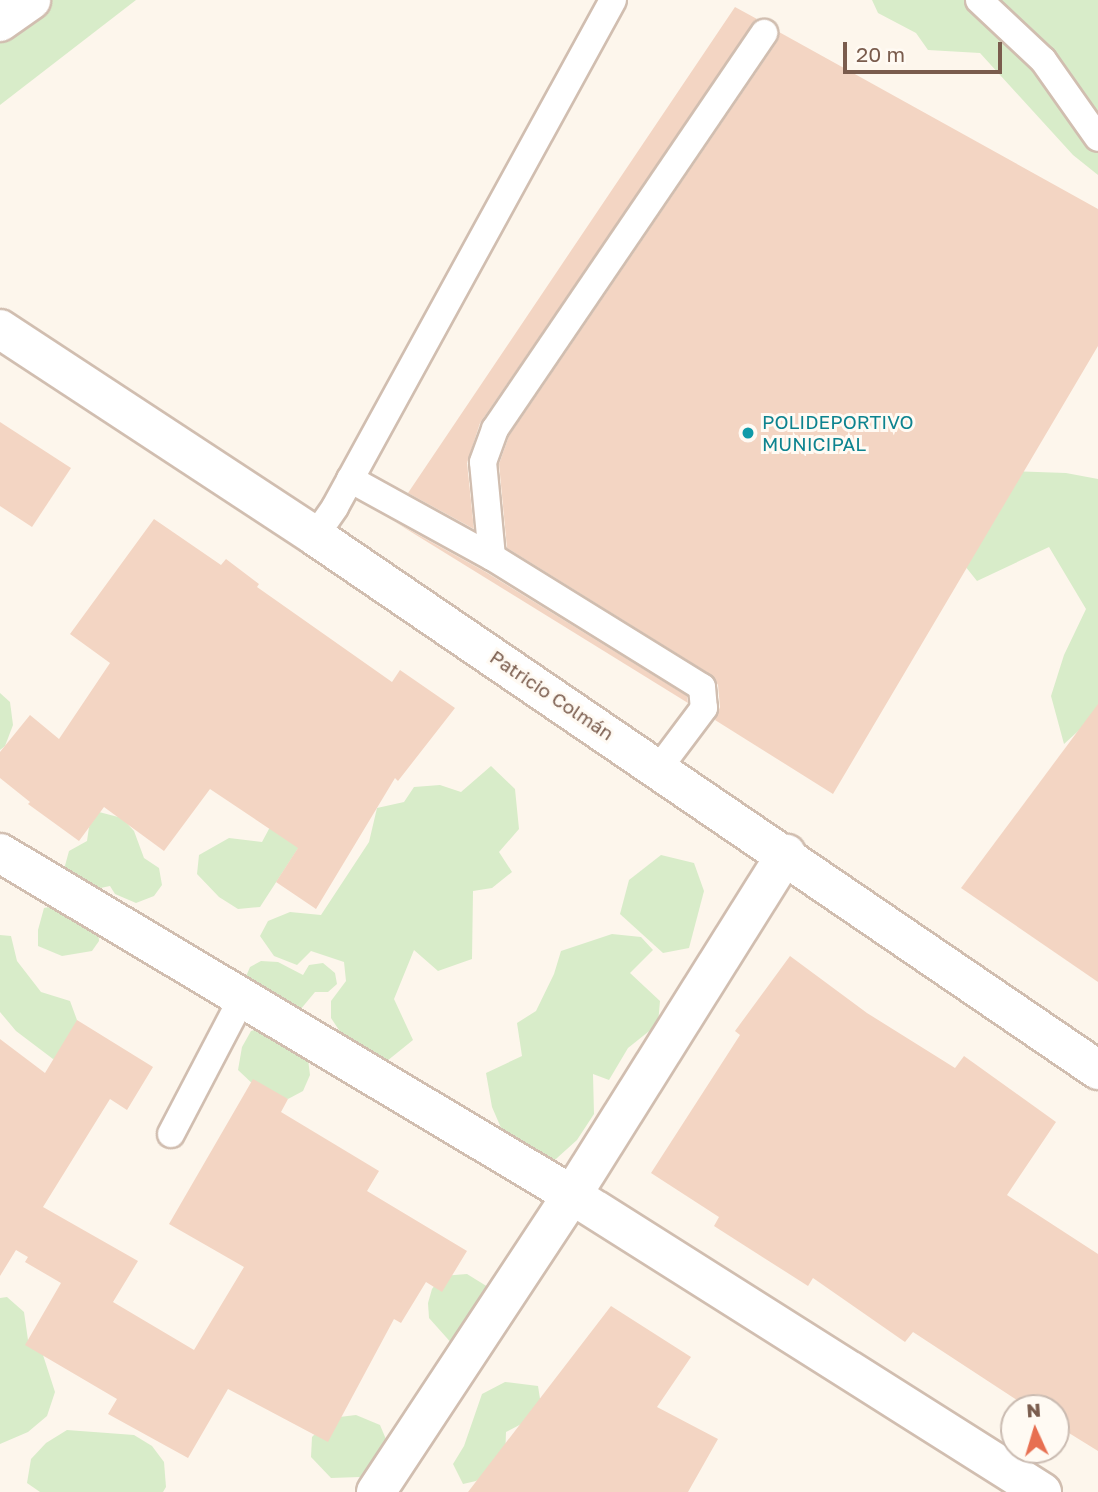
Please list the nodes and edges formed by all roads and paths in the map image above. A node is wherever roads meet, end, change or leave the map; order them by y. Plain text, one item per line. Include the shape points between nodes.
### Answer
1 (31, 0) edge
2 (613, 0) edge
3 (979, 0) edge
4 (0, 22) edge
5 (764, 33) dead end
6 (1098, 138) edge
7 (0, 329) edge
8 (350, 479) junction
9 (315, 536) junction
10 (492, 557) junction
11 (659, 768) junction
12 (0, 853) edge
13 (786, 854) junction
14 (242, 998) junction
15 (1098, 1070) edge
16 (171, 1134) dead end
17 (572, 1195) junction
18 (1031, 1490) edge
19 (376, 1492) edge

1 - 4 street
2 - 8 lane
3 - 6 lane via 1043,60
5 - 10 lane via 495,429 483,461
7 - 9 street, Patricio Colmán
8 - 9 lane
8 - 10 lane
9 - 11 street, Patricio Colmán
10 - 11 lane via 702,687 704,708
11 - 13 street, Patricio Colmán
12 - 14 street
13 - 15 street, Patricio Colmán
13 - 17 street
14 - 16 lane
14 - 17 street
17 - 18 street
17 - 19 street

